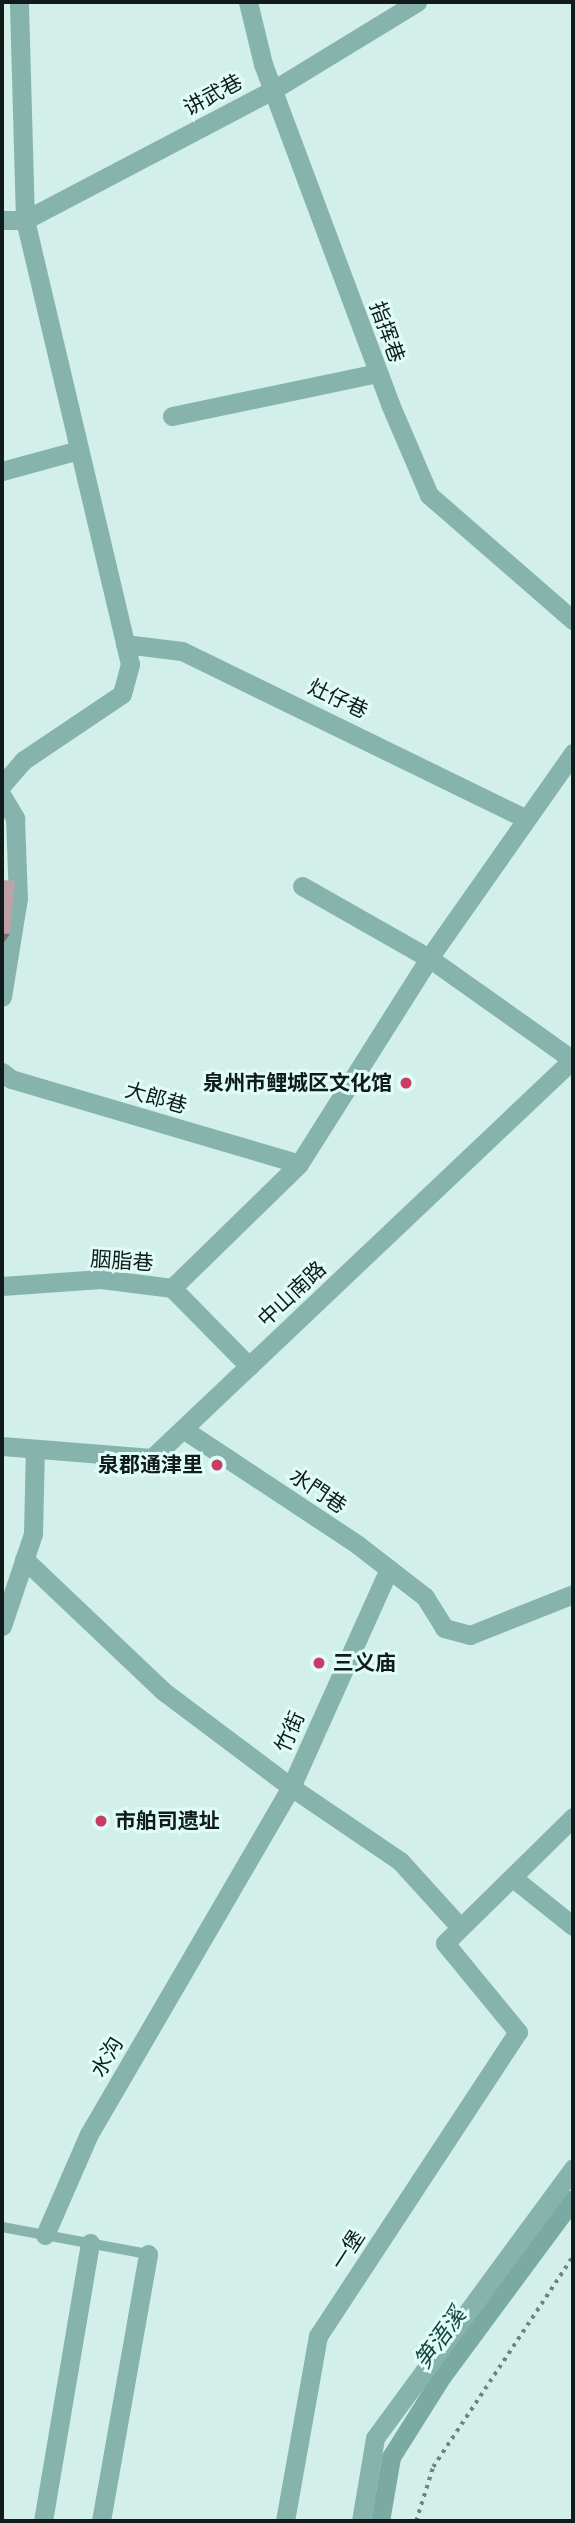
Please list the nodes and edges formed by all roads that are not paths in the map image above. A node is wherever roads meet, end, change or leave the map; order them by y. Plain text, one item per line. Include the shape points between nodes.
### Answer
1 (19, 2) edge
2 (248, 2) edge
3 (417, 2) edge
4 (273, 90) junction
5 (2, 220) edge
6 (25, 220) junction
7 (378, 373) junction
8 (172, 416) dead end
9 (79, 450) junction
10 (2, 471) edge
11 (573, 620) edge
12 (125, 644) junction
13 (573, 753) edge
14 (2, 785) edge
15 (2, 796) edge
16 (525, 818) junction
17 (302, 886) dead end
18 (429, 958) junction
19 (2, 997) edge
20 (573, 1060) edge
21 (2, 1072) edge
22 (299, 1164) junction
23 (2, 1286) edge
24 (172, 1289) junction
25 (248, 1366) junction
26 (183, 1429) junction
27 (2, 1446) edge
28 (35, 1448) junction
29 (24, 1559) junction
30 (389, 1569) junction
31 (573, 1594) edge
32 (2, 1626) edge
33 (290, 1787) junction
34 (573, 1817) edge
35 (513, 1878) junction
36 (220, 1908) joint
37 (459, 1926) junction
38 (573, 1926) edge
39 (573, 2168) edge
40 (2, 2227) edge
41 (45, 2235) junction
42 (90, 2243) junction
43 (148, 2254) joint
44 (43, 2521) edge
45 (101, 2521) edge
46 (285, 2521) edge
47 (360, 2521) edge

1 - 6 street
2 - 4 street, 指挥巷
3 - 4 street, 讲武巷
4 - 6 street, 讲武巷
4 - 7 street, 指挥巷
5 - 6 street
6 - 9 street
7 - 8 street
7 - 11 street, 指挥巷 via 429,495
9 - 10 street
9 - 12 street
12 - 14 street via 130,664 122,694 24,760
12 - 16 street, 灶仔巷 via 182,651
13 - 16 street
15 - 19 street via 15,818 18,898
16 - 18 street
17 - 18 street
18 - 20 street
18 - 22 street
20 - 25 street, 中山南路
21 - 22 street, 大郎巷 via 11,1079
22 - 24 street
23 - 24 street, 胭脂巷 via 101,1279
24 - 25 street, 胭脂巷
25 - 26 street, 中山南路
26 - 28 street, 中山南路 via 152,1458
26 - 30 street, 水門巷
27 - 28 street, 中山南路
28 - 29 street via 33,1534
29 - 32 street
29 - 33 street via 163,1691
30 - 31 street, 水門巷 via 425,1597 444,1629 470,1635
30 - 33 street, 竹街
33 - 36 street, 竹街
33 - 37 street via 400,1861
34 - 35 street
35 - 37 street
35 - 38 street
36 - 41 street, 水沟 via 89,2134
37 - 46 street, 一堡 via 445,1943 518,2032 318,2336
39 - 47 street via 374,2438
40 - 41 lane
41 - 42 lane
42 - 43 lane
42 - 44 street
43 - 45 street

